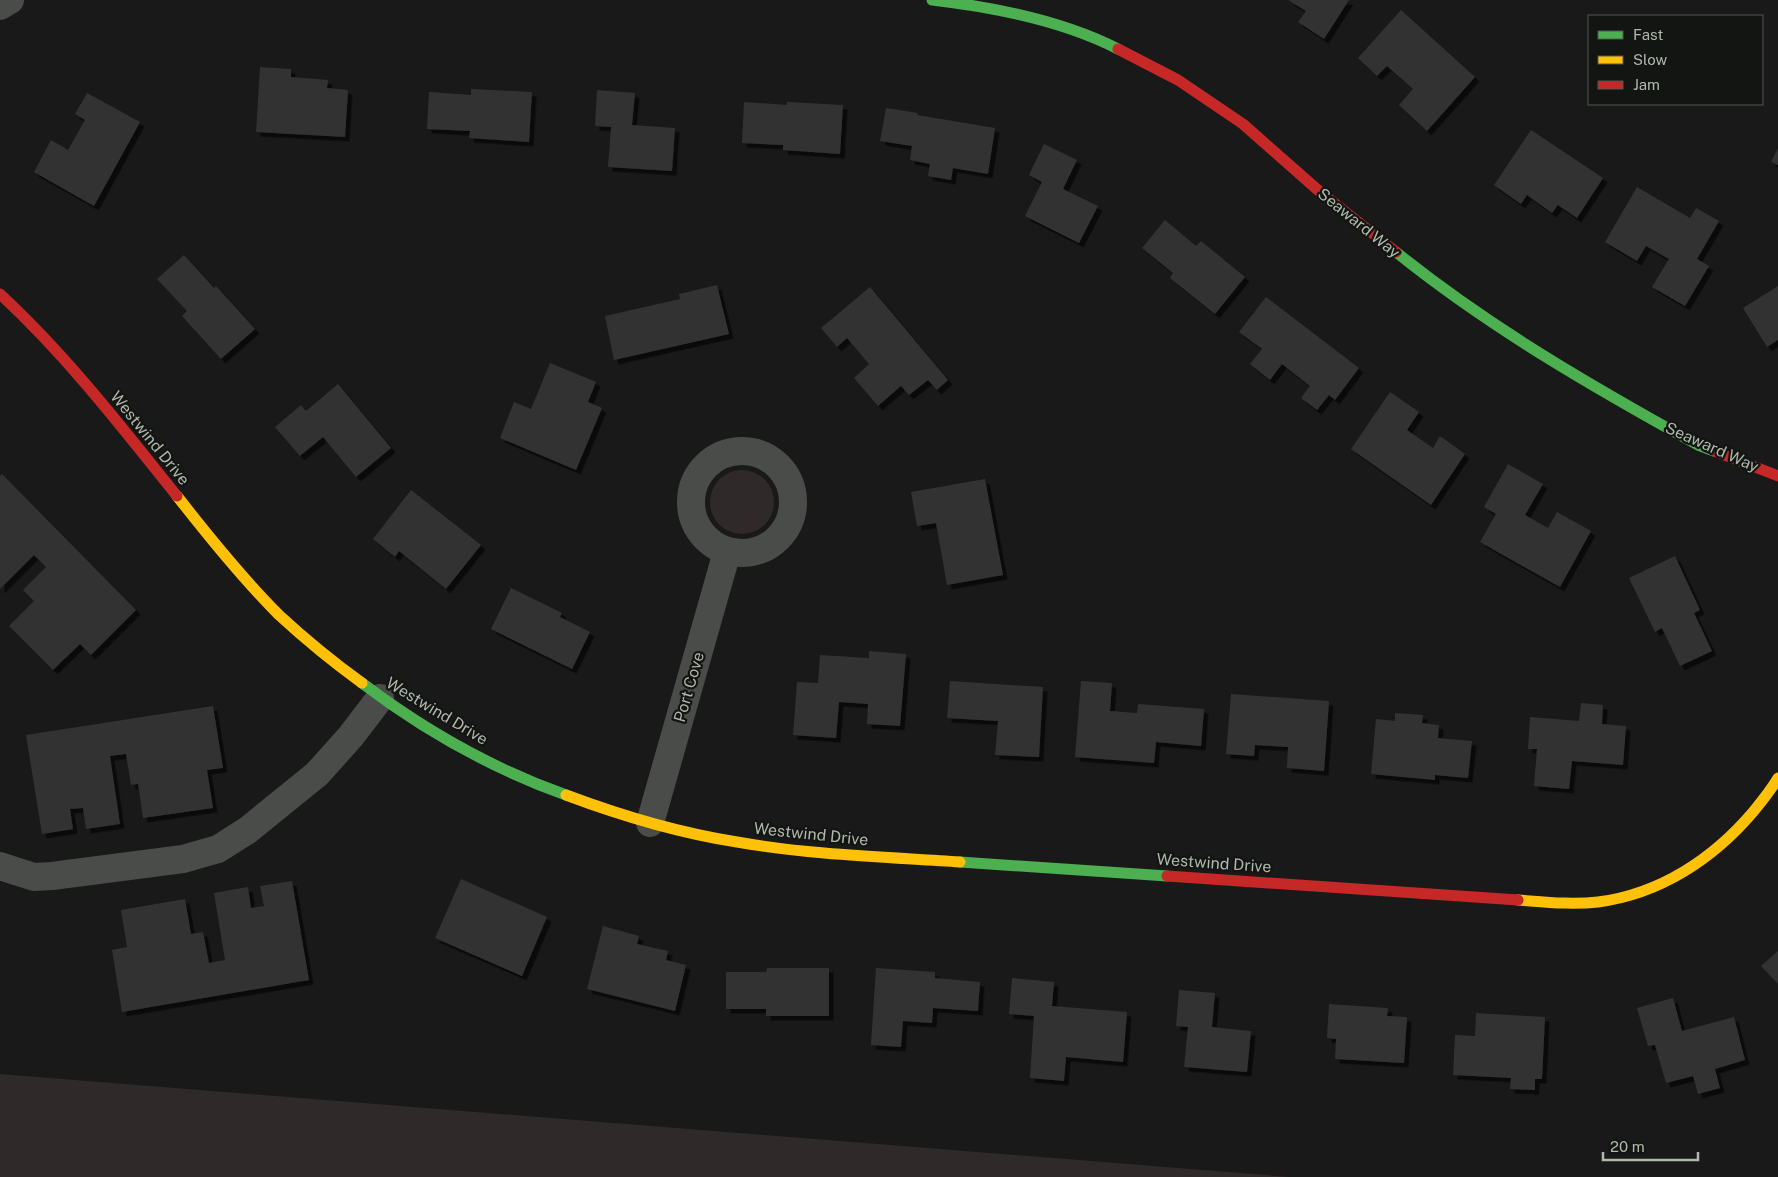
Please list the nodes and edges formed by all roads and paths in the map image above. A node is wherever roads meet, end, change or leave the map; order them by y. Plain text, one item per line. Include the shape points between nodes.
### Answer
1 (10, 0) edge
2 (932, 0) edge
3 (0, 6) edge
4 (0, 294) edge
5 (1778, 476) edge
6 (727, 552) dead end
7 (380, 698) junction
8 (1778, 778) edge
9 (650, 823) junction
10 (0, 866) edge

1 - 3 street
2 - 5 street, Seaward Way via 1003,11 1072,30 1112,46 1178,80 1243,124 1319,191 1459,301 1590,386 1641,414 1698,445
4 - 7 street, Westwind Drive via 64,359 229,560 273,608 338,667
6 - 9 street, Port Cove
7 - 9 street, Westwind Drive via 436,734 509,772 584,802
7 - 10 street via 317,774 248,830 218,849 183,859 52,876 34,877
8 - 9 street, Westwind Drive via 1750,816 1722,846 1696,866 1652,888 1612,900 1571,904 810,852 730,841

